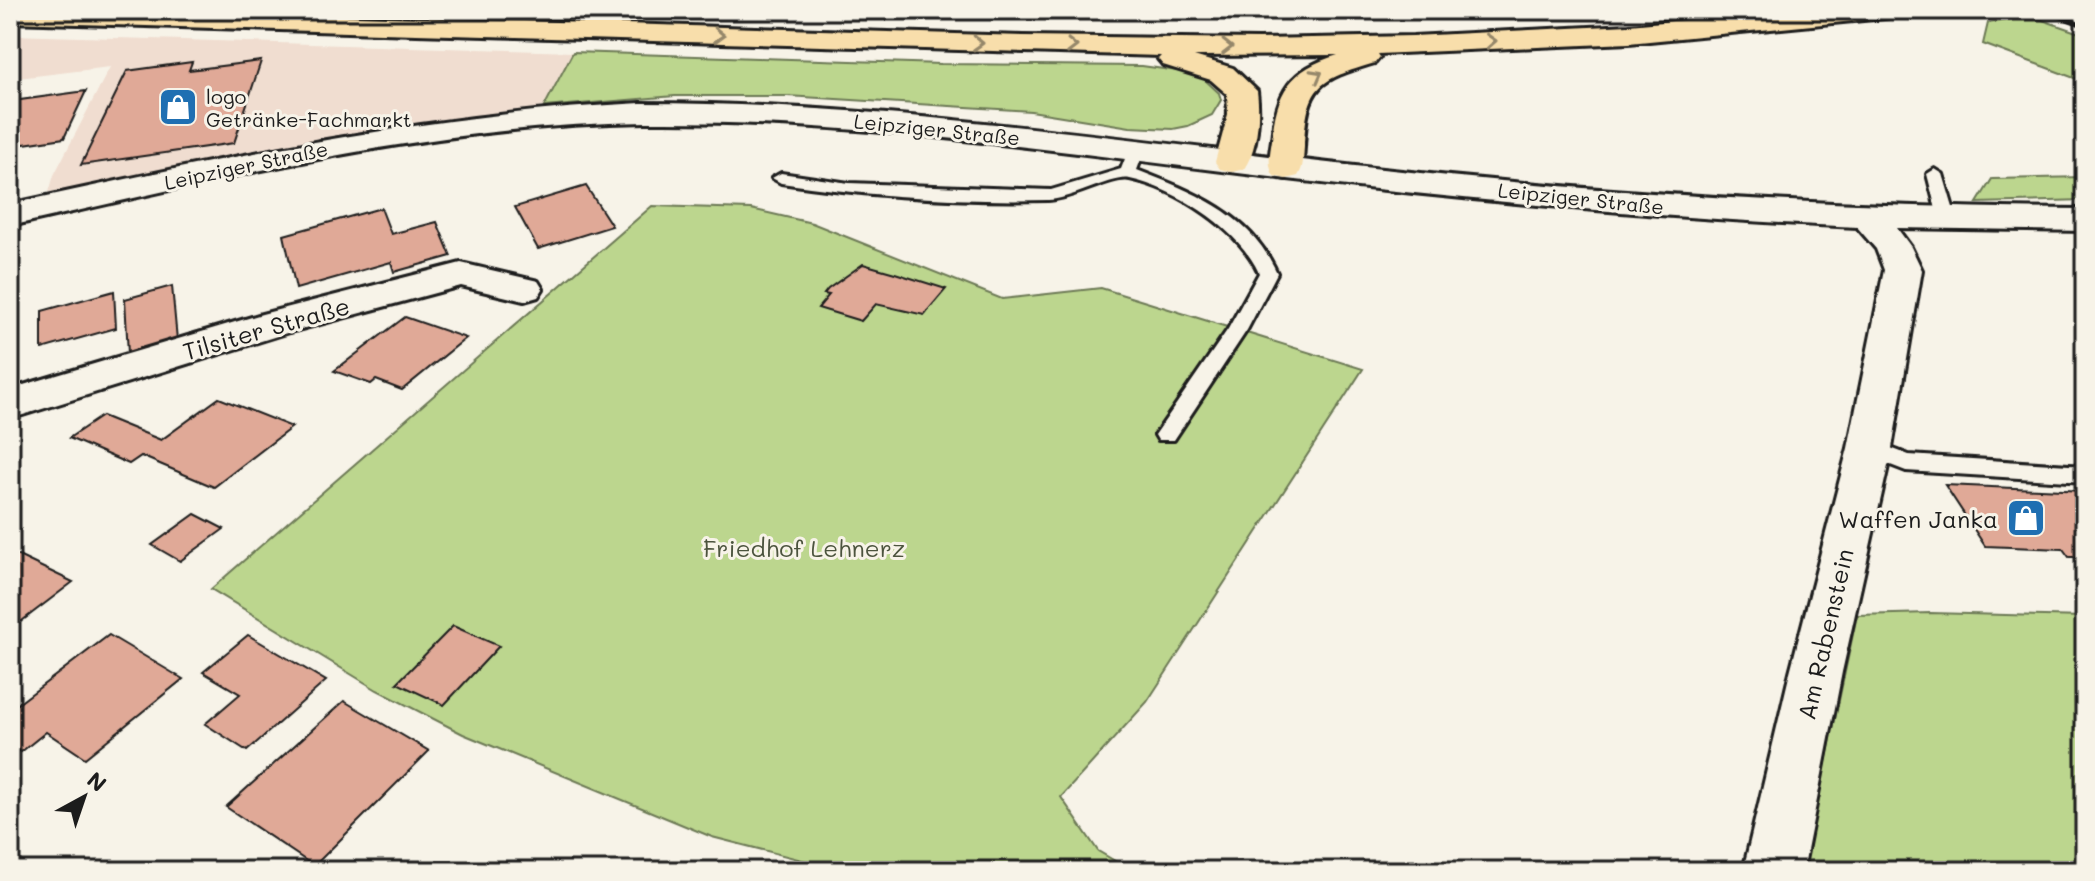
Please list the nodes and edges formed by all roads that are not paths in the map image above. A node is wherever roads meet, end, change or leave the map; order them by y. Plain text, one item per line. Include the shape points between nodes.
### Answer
1 (740, 10) edge
2 (1582, 10) edge
3 (1884, 10) edge
4 (10, 14) edge
5 (1413, 45) junction
6 (1121, 46) junction
7 (1132, 162) junction
8 (1232, 162) junction
9 (1286, 169) junction
10 (1935, 174) dead end
11 (781, 178) dead end
12 (10, 215) edge
13 (1870, 219) junction
14 (2085, 220) edge
15 (1948, 221) junction
16 (524, 289) dead end
17 (10, 404) edge
18 (1166, 435) dead end
19 (1870, 448) junction
20 (2085, 474) edge
21 (1773, 871) edge

1 - 2 highway via 1231,23
5 -> 3 highway via 1629,34
4 -> 6 highway
6 -> 5 highway
9 -> 5 highway via 1289,114 1302,83 1346,61
6 - 8 highway via 1205,67 1234,82 1245,102
7 - 8 main road, Leipziger Straße
7 - 11 lane via 1052,195 849,188
7 - 12 main road, Leipziger Straße via 958,130 778,115 558,116 327,147
7 - 18 lane via 1214,209 1263,255 1268,273 1237,330
8 - 9 main road, Leipziger Straße
9 - 13 main road, Leipziger Straße via 1674,207
10 - 15 lane
13 - 15 main road, Leipziger Straße
13 - 19 main road, Am Rabenstein via 1893,247 1903,270
14 - 15 main road, Leipziger Straße
16 - 17 main road, Tilsiter Straße via 461,274 276,323
19 - 20 lane via 1906,463
19 - 21 main road, Am Rabenstein

